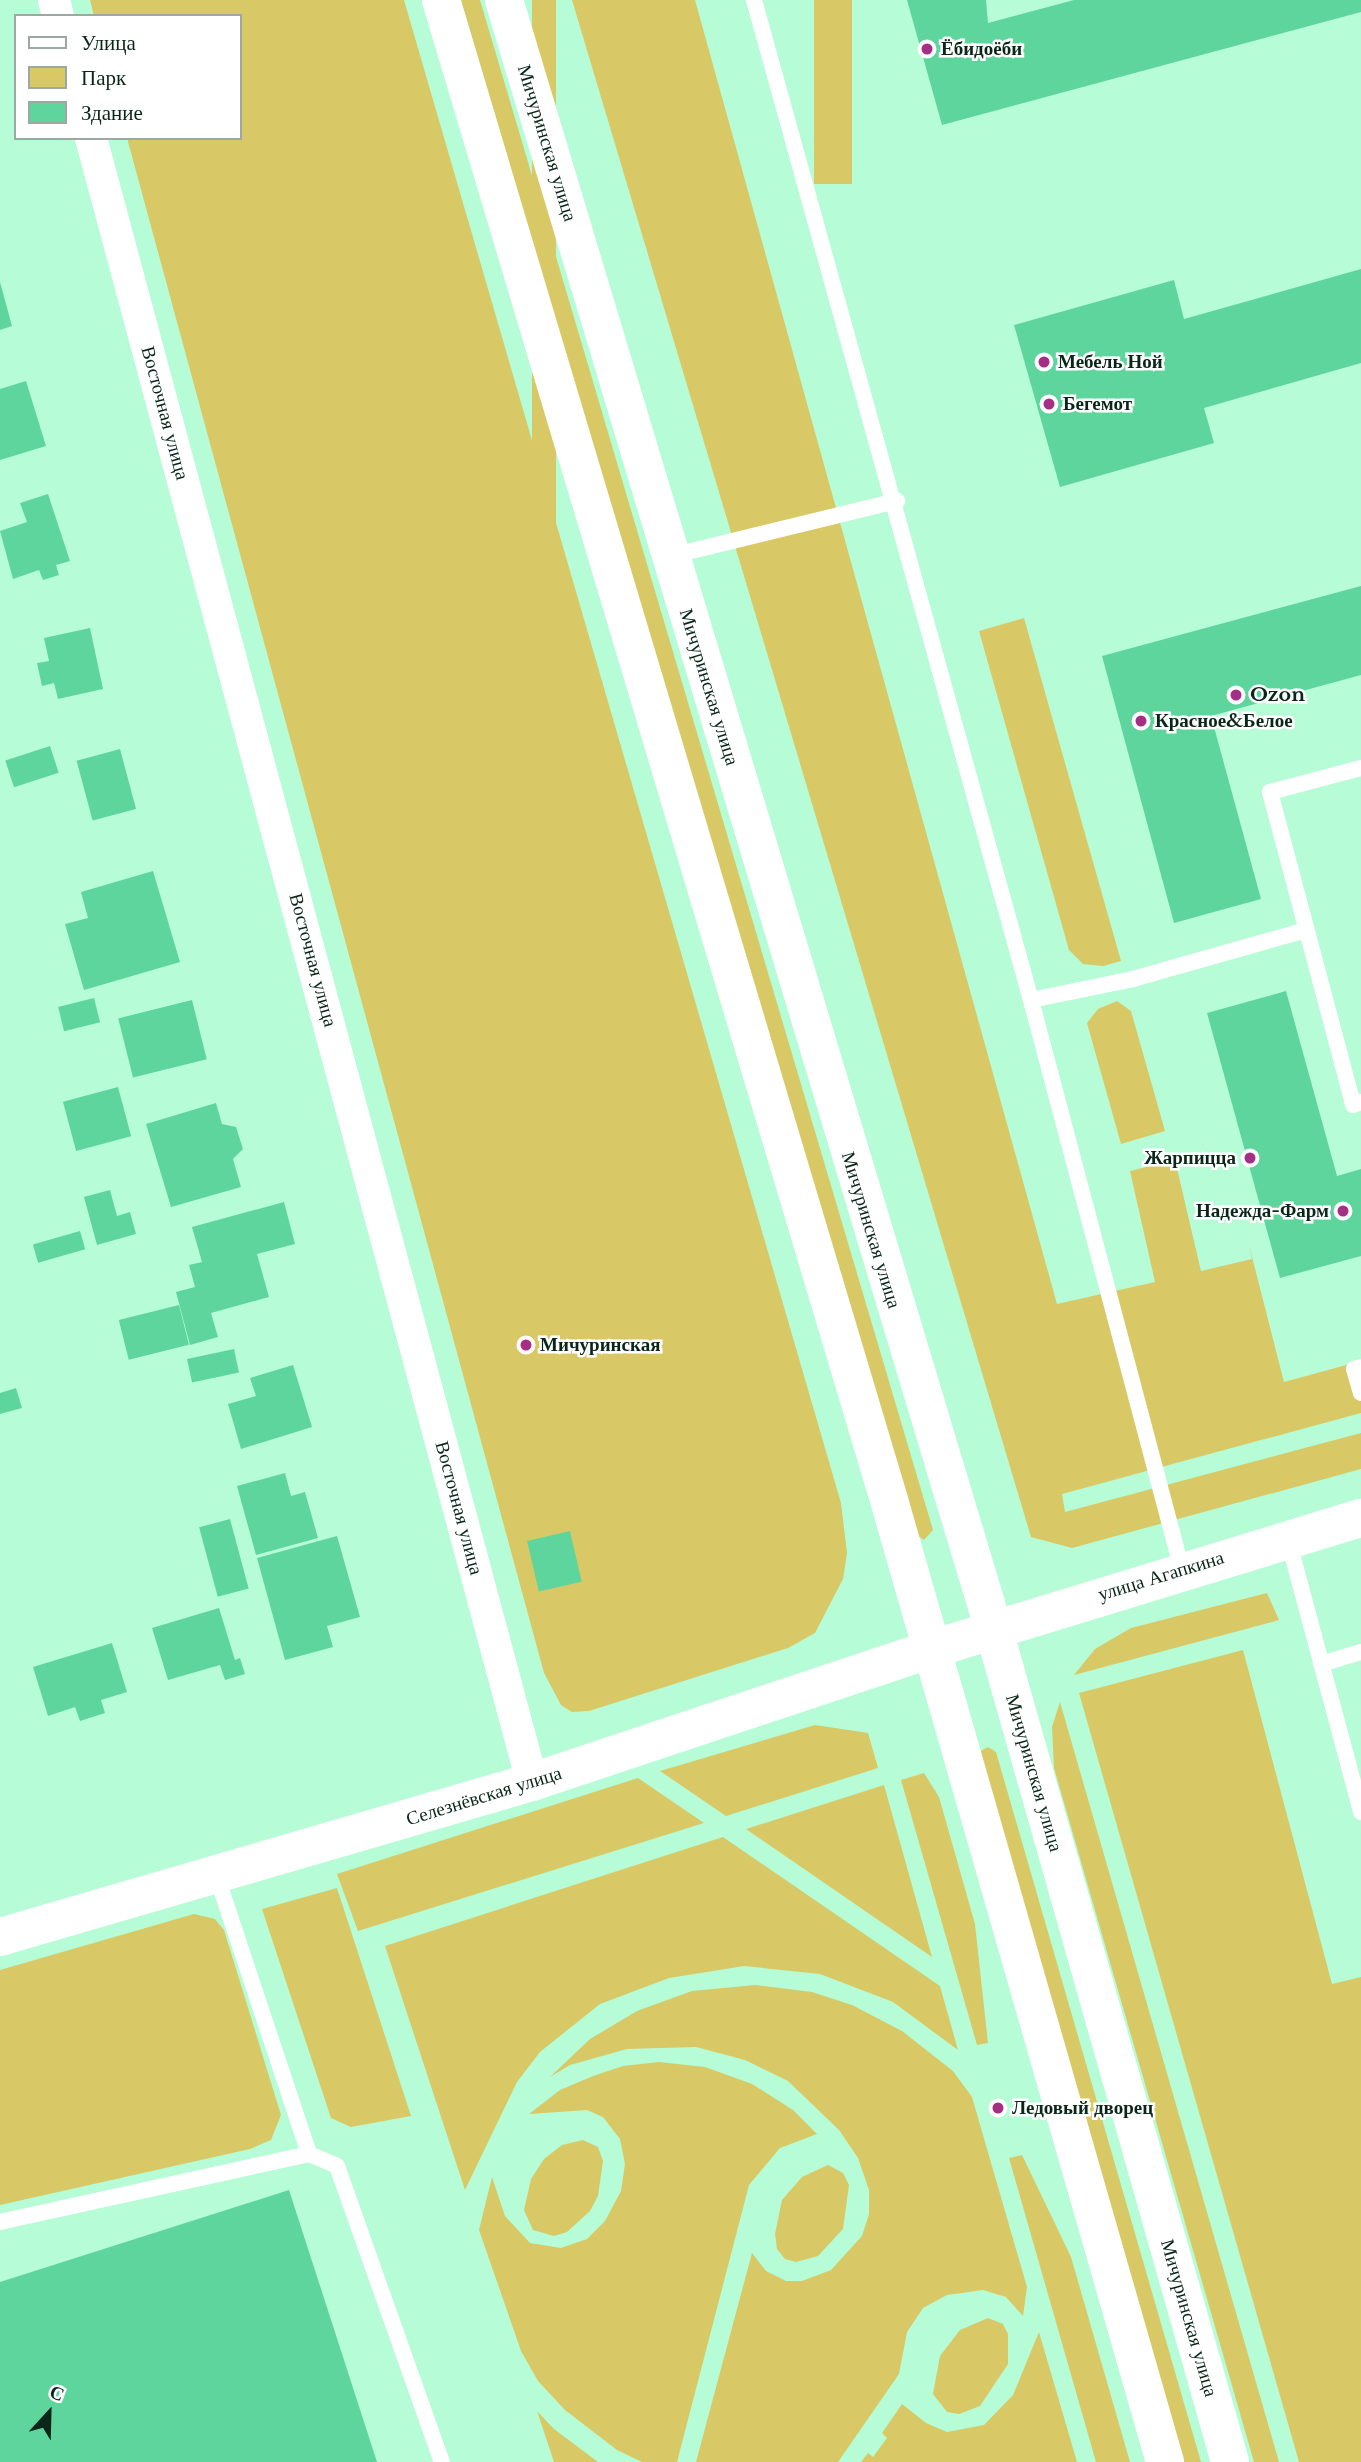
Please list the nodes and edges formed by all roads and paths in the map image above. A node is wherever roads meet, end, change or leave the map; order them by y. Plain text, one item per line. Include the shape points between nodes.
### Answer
1 (441, 0) edge
2 (504, 0) edge
3 (754, 0) edge
4 (92, 140) edge
5 (897, 501) junction
6 (670, 557) junction
7 (1361, 768) edge
8 (1306, 930) junction
9 (1031, 1000) junction
10 (1361, 1102) edge
11 (1361, 1367) edge
12 (1361, 1393) edge
13 (1361, 1518) edge
14 (1288, 1539) junction
15 (1182, 1570) junction
16 (963, 1638) junction
17 (1361, 1652) edge
18 (1321, 1664) junction
19 (532, 1782) junction
20 (1361, 1812) edge
21 (216, 1874) junction
22 (0, 1937) edge
23 (309, 2154) junction
24 (0, 2222) edge
25 (442, 2462) edge
26 (1164, 2462) edge
27 (1230, 2462) edge

1 - 16 main road, Мичуринская улица
2 - 6 main road, Мичуринская улица
3 - 5 lane
4 - 19 street, Восточная улица
5 - 6 lane
5 - 9 lane
6 - 16 main road, Мичуринская улица
7 - 8 lane via 1270,792
8 - 9 lane via 1133,979
8 - 10 lane via 1353,1105
9 - 15 lane
11 - 12 lane via 1354,1369
13 - 14 main road, улица Агапкина
14 - 15 main road, улица Агапкина
14 - 18 lane
15 - 16 main road, улица Агапкина
16 - 19 main road, Селезнёвская улица
16 - 26 main road, Мичуринская улица
16 - 27 main road, Мичуринская улица
17 - 18 lane
18 - 20 lane
19 - 21 main road, Селезнёвская улица
21 - 22 main road, Селезнёвская улица
21 - 23 lane
23 - 24 lane
23 - 25 lane via 337,2166

